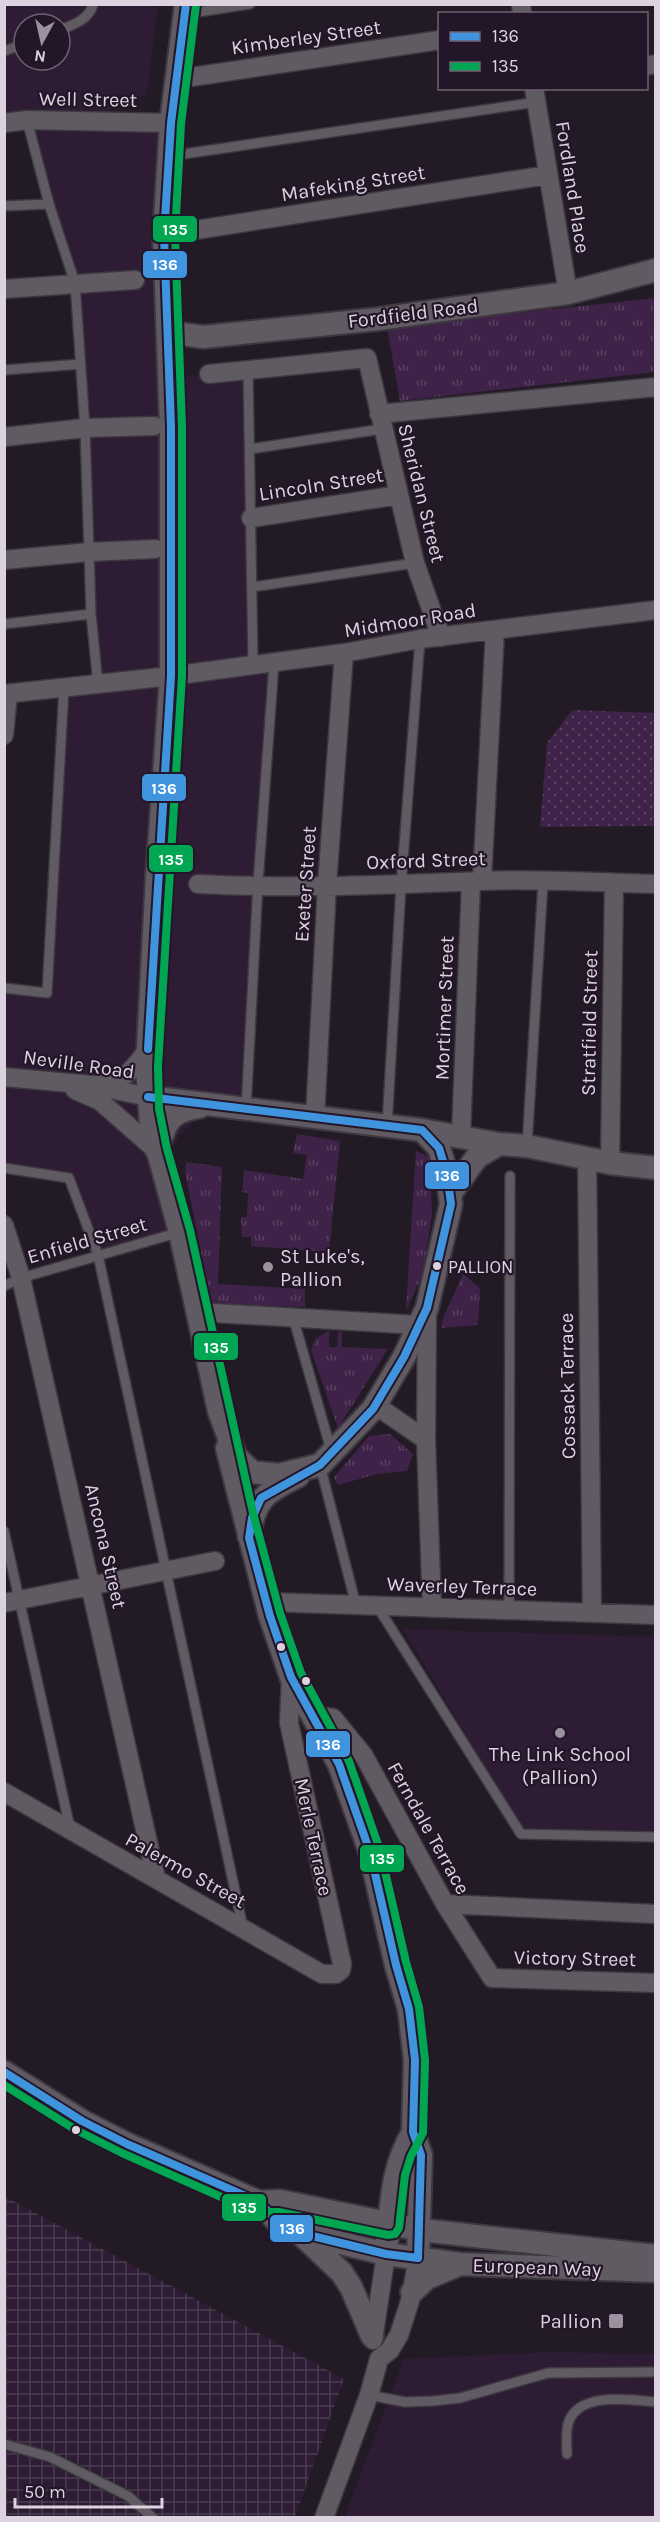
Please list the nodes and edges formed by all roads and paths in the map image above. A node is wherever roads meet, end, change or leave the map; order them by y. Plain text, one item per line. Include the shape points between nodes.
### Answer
1 (93, 4) edge
2 (250, 4) edge
3 (185, 9) edge
4 (72, 25) edge
5 (438, 40) edge
6 (178, 79) junction
7 (535, 95) edge
8 (27, 120) junction
9 (4, 123) edge
10 (171, 123) junction
11 (170, 156) junction
12 (548, 175) junction
13 (49, 204) junction
14 (4, 206) edge
15 (164, 235) junction
16 (656, 270) edge
17 (135, 280) dead end
18 (75, 283) junction
19 (4, 289) edge
20 (568, 292) junction
21 (168, 332) junction
22 (81, 364) junction
23 (4, 370) edge
24 (248, 370) junction
25 (208, 374) dead end
26 (656, 387) edge
27 (381, 422) junction
28 (154, 426) dead end
29 (85, 428) junction
30 (4, 437) edge
31 (250, 449) junction
32 (399, 495) junction
33 (251, 518) junction
34 (155, 549) dead end
35 (89, 552) junction
36 (4, 560) edge
37 (415, 563) junction
38 (252, 587) junction
39 (656, 610) edge
40 (91, 614) junction
41 (4, 624) edge
42 (495, 630) junction
43 (441, 637) junction
44 (420, 639) junction
45 (344, 653) junction
46 (274, 663) junction
47 (253, 664) junction
48 (171, 676) junction
49 (98, 685) junction
50 (64, 688) junction
51 (6, 694) edge
52 (4, 735) edge
53 (477, 881) junction
54 (543, 882) junction
55 (614, 883) junction
56 (198, 884) dead end
57 (656, 884) edge
58 (327, 885) junction
59 (401, 886) junction
60 (258, 887) junction
61 (4, 988) edge
62 (148, 1049) junction
63 (4, 1077) edge
64 (51, 1081) junction
65 (92, 1086) junction
66 (148, 1097) junction
67 (213, 1105) junction
68 (246, 1109) junction
69 (315, 1118) junction
70 (387, 1126) junction
71 (422, 1130) junction
72 (461, 1136) junction
73 (499, 1144) junction
74 (527, 1146) junction
75 (157, 1151) junction
76 (587, 1158) junction
77 (610, 1163) junction
78 (4, 1168) edge
79 (656, 1168) edge
80 (510, 1176) dead end
81 (450, 1194) junction
82 (4, 1225) edge
83 (180, 1232) junction
84 (98, 1255) junction
85 (13, 1282) edge
86 (197, 1312) junction
87 (423, 1316) junction
88 (293, 1317) junction
89 (373, 1408) junction
90 (219, 1411) junction
91 (426, 1440) junction
92 (326, 1458) junction
93 (4, 1531) edge
94 (249, 1538) junction
95 (215, 1561) dead end
96 (167, 1570) junction
97 (92, 1585) junction
98 (12, 1601) edge
99 (267, 1602) junction
100 (356, 1605) junction
101 (377, 1606) junction
102 (432, 1608) junction
103 (509, 1610) junction
104 (592, 1613) junction
105 (656, 1615) edge
106 (291, 1677) junction
107 (313, 1715) junction
108 (4, 1792) edge
109 (70, 1831) junction
110 (656, 1837) edge
111 (156, 1878) junction
112 (445, 1904) junction
113 (656, 1914) edge
114 (243, 1928) junction
115 (342, 1964) joint
116 (492, 1978) joint
117 (656, 1983) edge
118 (4, 2072) edge
119 (413, 2132) junction
120 (259, 2202) junction
121 (389, 2225) junction
122 (421, 2230) junction
123 (300, 2233) junction
124 (386, 2254) junction
125 (656, 2256) edge
126 (418, 2258) junction
127 (460, 2264) junction
128 (656, 2271) edge
129 (412, 2292) junction
130 (372, 2336) junction
131 (379, 2359) junction
132 (656, 2372) edge
133 (369, 2395) junction
134 (656, 2402) edge
135 (4, 2444) edge
136 (567, 2454) dead end
137 (153, 2517) edge
138 (324, 2517) edge

1 - 4 lane via 81,21
2 - 3 lane
3 - 6 street
5 - 6 street, Kimberley Street
6 - 10 street
7 - 11 lane
7 - 12 street, Fordland Place
8 - 9 street, Well Street
8 - 10 street, Well Street
8 - 13 lane
10 - 11 street
11 - 15 street
12 - 15 street, Mafeking Street
12 - 20 street, Fordland Place
13 - 14 lane
13 - 18 lane
15 - 21 street
16 - 20 street, Fordfield Road
17 - 18 street
18 - 19 street
18 - 22 lane
20 - 21 street, Fordfield Road via 378,319 203,337
21 - 48 street
22 - 23 lane
22 - 29 lane
24 - 25 street
24 - 27 street, Sheridan Street via 367,358
24 - 31 lane
26 - 27 street
27 - 31 lane
27 - 32 street, Sheridan Street
28 - 29 street
29 - 30 street
29 - 35 lane
31 - 33 lane
32 - 33 street, Lincoln Street
32 - 37 street, Sheridan Street
33 - 38 lane
34 - 35 street
35 - 36 street
35 - 40 lane
37 - 38 lane
37 - 43 street, Sheridan Street
38 - 47 lane
39 - 42 street, Midmoor Road
40 - 41 lane
40 - 49 lane
42 - 43 street, Midmoor Road
42 - 53 street, Mortimer Street
43 - 44 street, Midmoor Road
44 - 45 street, Midmoor Road
44 - 59 lane
45 - 46 street, Midmoor Road
45 - 58 street, Exeter Street
46 - 47 street, Midmoor Road
46 - 60 lane
47 - 48 street, Midmoor Road
48 - 49 street, Midmoor Road
48 - 62 street
49 - 50 street, Midmoor Road
50 - 51 street, Midmoor Road
50 - 61 lane via 47,993
51 - 52 street
53 - 54 street, Oxford Street
53 - 59 street, Oxford Street
53 - 72 street, Mortimer Street
54 - 55 street, Oxford Street
54 - 74 lane
55 - 57 street, Oxford Street
55 - 77 street, Stratfield Street
56 - 60 street, Oxford Street
58 - 59 street, Oxford Street
58 - 60 street, Oxford Street
58 - 69 street, Exeter Street
59 - 70 lane
60 - 68 lane
62 - 65 street via 122,1079
62 - 66 street
62 - 67 street via 162,1080
63 - 64 street, Neville Road
64 - 65 street, Neville Road
64 - 75 street via 100,1101
65 - 66 street, Neville Road
66 - 67 street
66 - 75 street
67 - 68 street
67 - 75 street via 174,1114
68 - 69 street
69 - 70 street
70 - 71 street
71 - 72 street
71 - 81 street via 439,1148
72 - 73 street
73 - 74 street
73 - 81 street via 477,1157
74 - 76 street
75 - 83 street
76 - 77 street
76 - 104 street, Cossack Terrace
77 - 79 street
78 - 84 lane via 69,1178
80 - 103 lane
81 - 87 street, Merle Terrace via 452,1204
82 - 85 street, Ancona Street
83 - 84 lane, Enfield Street
83 - 86 street
84 - 85 lane, Enfield Street
84 - 96 lane
85 - 97 street, Ancona Street
86 - 88 street
86 - 90 street
87 - 88 street
87 - 89 street, Merle Terrace
87 - 91 street
88 - 92 lane
89 - 91 street via 384,1411
89 - 92 street, Merle Terrace
90 - 92 street via 236,1457 252,1472 279,1475
90 - 94 street
91 - 102 street
92 - 94 street, Merle Terrace via 261,1498
92 - 100 lane
93 - 98 lane
94 - 99 street, Merle Terrace
95 - 96 street
96 - 97 street
96 - 114 lane
97 - 98 street
97 - 111 street, Ancona Street
98 - 109 lane
99 - 100 street, Waverley Terrace
99 - 106 street, Merle Terrace
100 - 101 street, Waverley Terrace
101 - 102 street, Waverley Terrace
101 - 110 lane via 520,1834
102 - 103 street, Waverley Terrace
103 - 104 street, Waverley Terrace
104 - 105 street, Waverley Terrace
106 - 107 street
106 - 115 street, Merle Terrace via 289,1723
107 - 112 street, Ferndale Terrace via 333,1718 364,1756
107 - 119 street via 339,1764 370,1852 409,2009 416,2060
108 - 109 street, Palermo Street
109 - 111 street, Palermo Street
111 - 114 street, Palermo Street
112 - 113 street
112 - 116 street, Ferndale Terrace
114 - 115 street, Palermo Street via 322,1974 336,1974
116 - 117 street, Victory Street
118 - 120 street via 109,2135
119 - 121 street via 395,2173
119 - 122 street via 421,2155
120 - 121 street, European Way via 280,2201
120 - 123 street via 277,2221
121 - 122 street, European Way
121 - 124 street
122 - 125 street, European Way
122 - 126 street
123 - 124 street, European Way
123 - 130 street via 342,2273
124 - 126 street, European Way
124 - 130 street
126 - 127 street, European Way
126 - 129 street
127 - 128 street, European Way
127 - 129 street via 427,2278
129 - 131 street via 399,2335
130 - 131 street
131 - 133 street
132 - 133 lane via 548,2373 460,2398 433,2401 405,2402
133 - 138 street
134 - 136 lane via 605,2399 580,2409 569,2421
135 - 137 lane via 50,2457 128,2496

